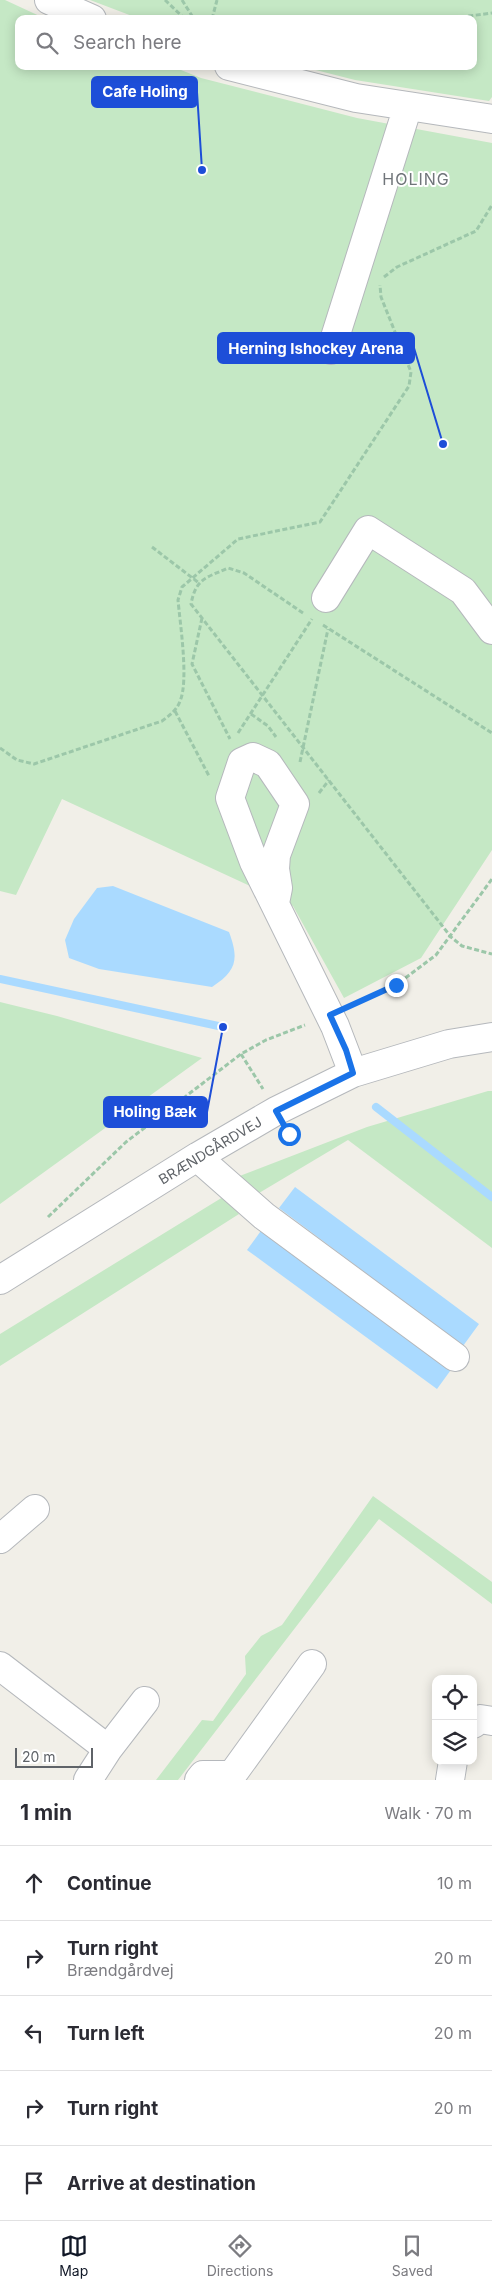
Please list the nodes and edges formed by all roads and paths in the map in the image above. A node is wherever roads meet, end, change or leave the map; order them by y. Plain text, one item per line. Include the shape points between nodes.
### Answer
1 (49, 0) edge
2 (165, 0) edge
3 (182, 0) edge
4 (217, 0) edge
5 (492, 13) edge
6 (83, 15) edge
7 (181, 15) edge
8 (191, 15) edge
9 (213, 15) edge
10 (477, 15) edge
11 (245, 70) edge
12 (408, 106) junction
13 (492, 119) edge
14 (492, 205) edge
15 (330, 350) dead end
16 (152, 547) dead end
17 (192, 578) junction
18 (199, 583) junction
19 (319, 608) junction
20 (202, 618) junction
21 (328, 628) junction
22 (492, 630) edge
23 (263, 696) junction
24 (175, 711) junction
25 (492, 733) edge
26 (0, 748) edge
27 (304, 748) junction
28 (215, 768) dead end
29 (280, 781) junction
30 (492, 879) edge
31 (275, 903) junction
32 (451, 937) junction
33 (492, 954) edge
34 (330, 1015) junction
35 (492, 1037) edge
36 (241, 1054) junction
37 (353, 1073) junction
38 (276, 1111) junction
39 (197, 1157) junction
40 (41, 1223) dead end
41 (0, 1280) edge
42 (455, 1358) dead end
43 (35, 1509) dead end
44 (0, 1539) edge
45 (312, 1664) dead end
46 (0, 1666) edge
47 (145, 1701) dead end
48 (477, 1721) edge
49 (492, 1721) edge
50 (108, 1748) junction
51 (452, 1765) edge
52 (88, 1780) edge
53 (199, 1780) edge
54 (450, 1780) edge

1 - 6 street
2 - 7 path
3 - 8 path
4 - 9 path
5 - 10 path
11 - 12 street via 356,98
12 - 13 street
12 - 15 street
14 - 17 path via 476,231 384,276 380,285 381,298 411,372 409,386 320,522 238,539
16 - 17 path
17 - 18 path
17 - 24 path via 182,587 178,600 184,681 181,700
18 - 19 path via 228,568
18 - 20 path via 194,588 191,604
19 - 21 path
19 - 22 street via 368,530 463,591
19 - 23 path
20 - 23 path
20 - 23 path via 192,664 232,743
21 - 25 path
21 - 27 path
23 - 27 path
24 - 26 path via 162,721 34,764 16,760
24 - 28 path via 209,776
27 - 29 path via 298,769
27 - 32 path
29 - 31 street via 295,804 276,855 278,888
29 - 31 street via 268,764 253,757 242,762 230,798 254,862
30 - 32 path
31 - 34 street
32 - 33 path via 462,946
32 - 34 path via 436,955 396,985
34 - 36 path via 266,1040
34 - 37 street
35 - 37 street, BRÆNDGÅRDVEJ via 450,1044
36 - 38 path
36 - 40 path via 126,1142
37 - 38 street, BRÆNDGÅRDVEJ
38 - 39 street, BRÆNDGÅRDVEJ
39 - 41 street, BRÆNDGÅRDVEJ
39 - 42 street via 264,1216
43 - 44 street
45 - 53 street via 232,1775 203,1775
46 - 50 street
47 - 50 street
48 - 49 street
50 - 52 street
51 - 54 street

